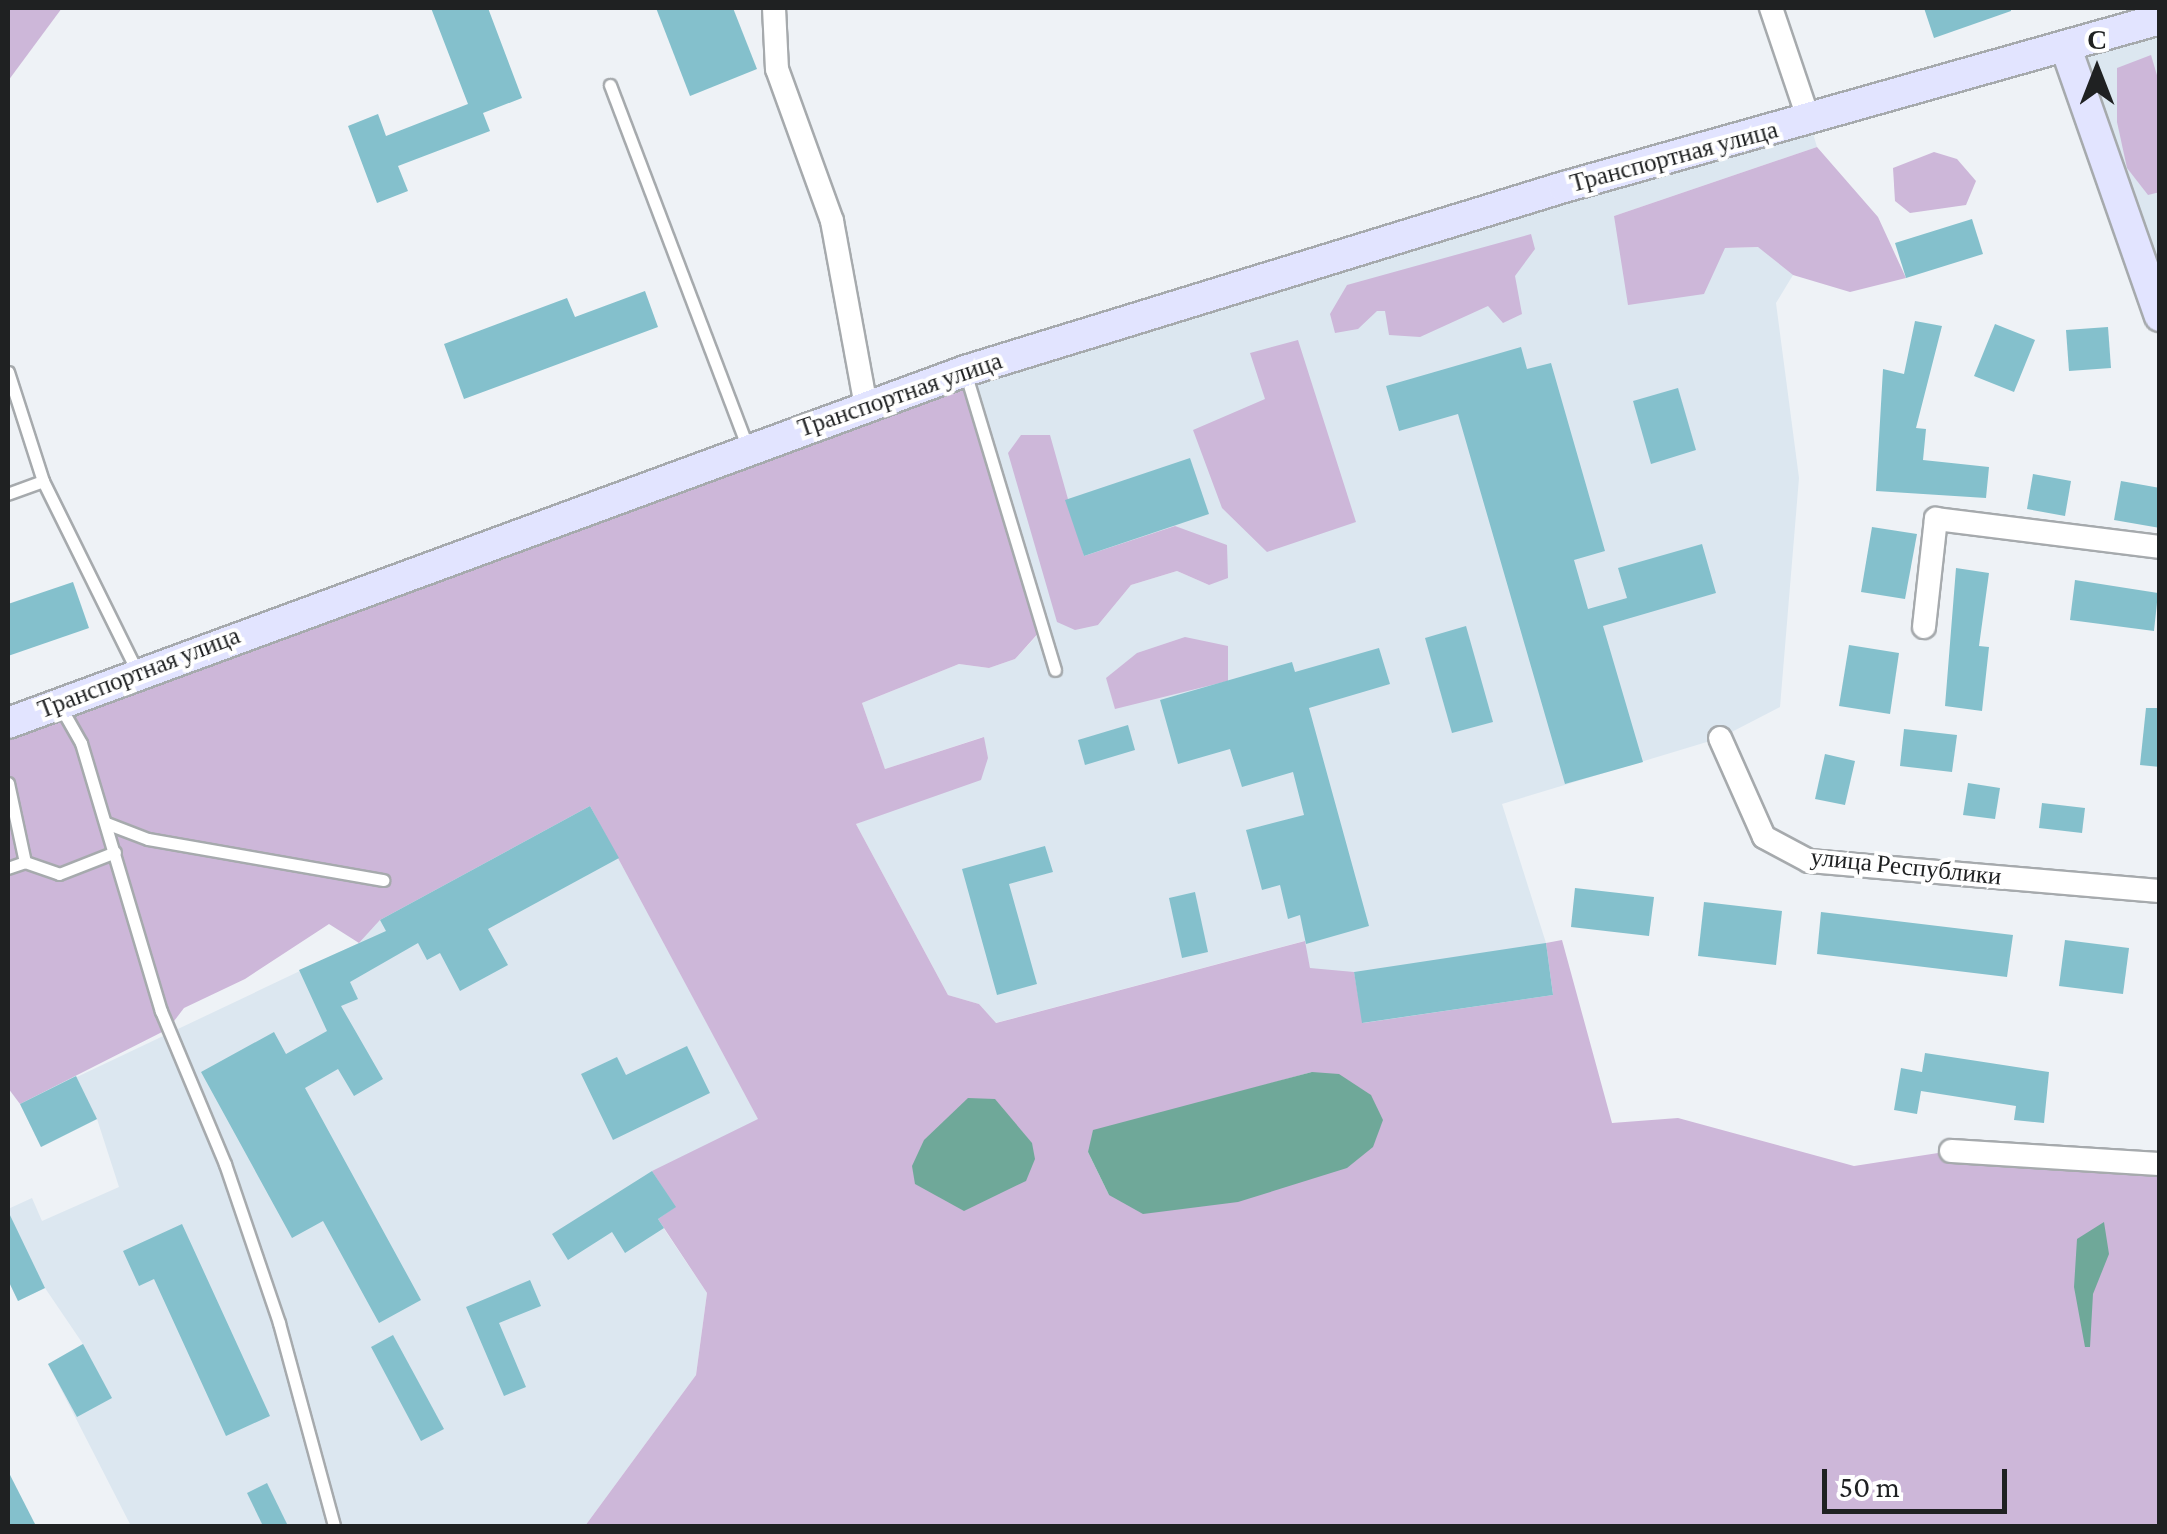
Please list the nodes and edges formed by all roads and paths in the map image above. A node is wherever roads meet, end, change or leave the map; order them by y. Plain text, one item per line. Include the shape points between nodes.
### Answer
1 (774, 8) edge
2 (1771, 8) edge
3 (2155, 15) edge
4 (2066, 48) junction
5 (610, 85) dead end
6 (1809, 120) junction
7 (2160, 316) edge
8 (965, 371) junction
9 (8, 372) edge
10 (866, 406) junction
11 (748, 449) junction
12 (43, 481) junction
13 (8, 494) edge
14 (2160, 547) edge
15 (1924, 627) dead end
16 (1055, 670) dead end
17 (138, 673) junction
18 (58, 703) junction
19 (8, 723) edge
20 (1720, 738) dead end
21 (8, 784) edge
22 (106, 823) junction
23 (115, 852) junction
24 (25, 862) junction
25 (8, 868) edge
26 (384, 880) dead end
27 (2160, 891) edge
28 (1951, 1152) dead end
29 (2160, 1164) edge
30 (334, 1526) edge

1 - 10 street via 777,70 832,221
2 - 6 street, Транспортная улица
3 - 4 main road, Транспортная улица
4 - 6 main road, Транспортная улица
4 - 7 main road
5 - 11 lane
6 - 8 main road, Транспортная улица via 1564,187
8 - 10 main road, Транспортная улица
8 - 16 lane
9 - 12 lane
10 - 11 main road, Транспортная улица
11 - 17 main road, Транспортная улица
12 - 13 lane
12 - 17 lane
14 - 15 street via 1936,519
17 - 18 main road, Транспортная улица
18 - 19 main road, Транспортная улица
18 - 22 lane via 81,743
20 - 27 street, улица Республики via 1764,837 1809,860
21 - 24 lane
22 - 23 lane
22 - 26 lane via 225,855
23 - 24 lane via 59,874
23 - 30 lane via 161,1011 225,1164 279,1323
24 - 25 lane
28 - 29 street

